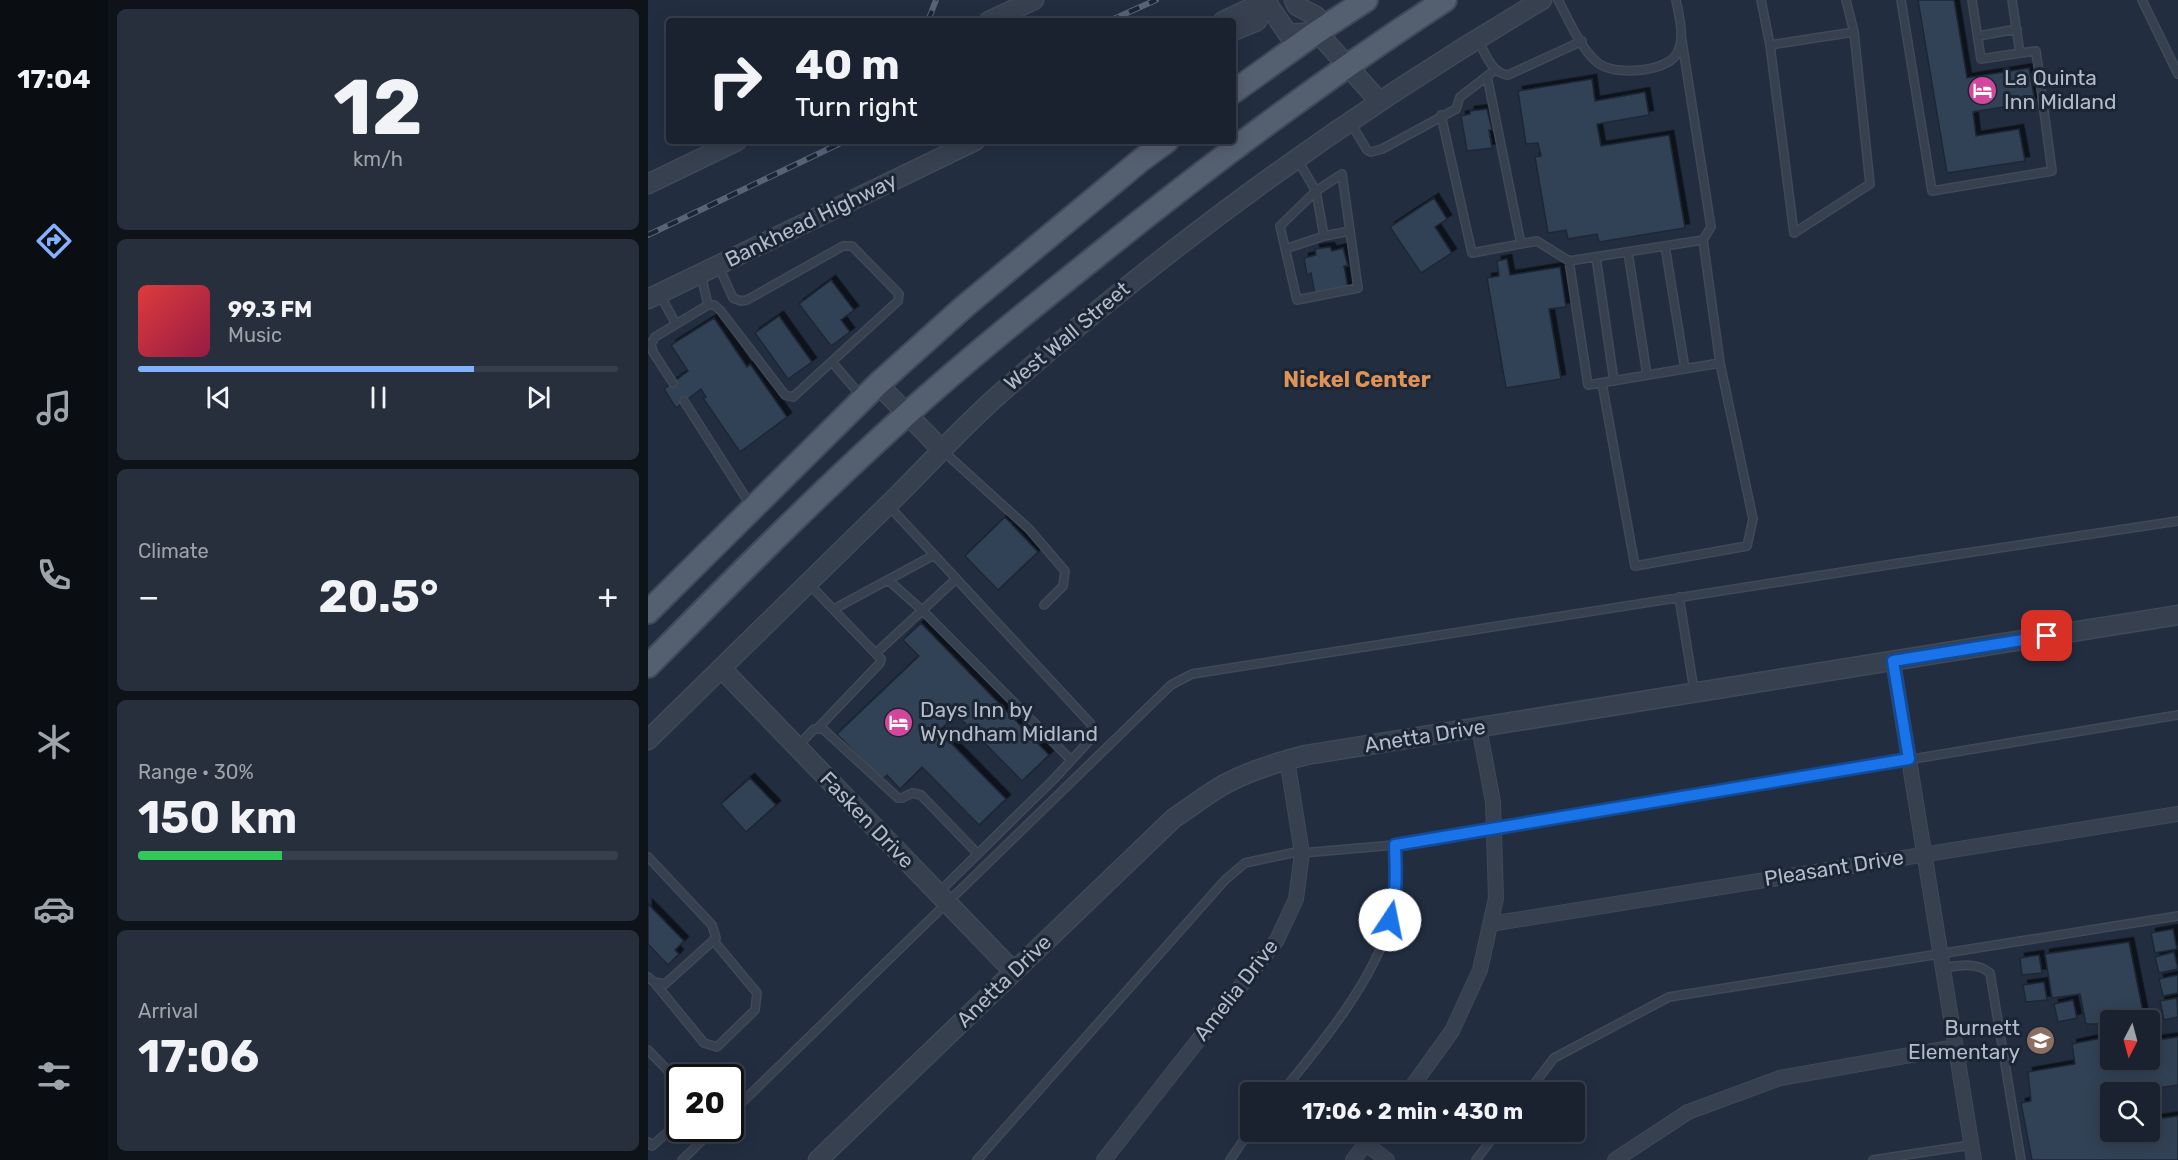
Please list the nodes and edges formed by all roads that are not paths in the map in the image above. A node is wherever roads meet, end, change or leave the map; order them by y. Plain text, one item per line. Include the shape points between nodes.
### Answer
1 (1034, 0) edge
2 (1266, 0) edge
3 (1294, 0) edge
4 (1366, 0) edge
5 (1445, 0) edge
6 (1542, 0) edge
7 (1558, 0) edge
8 (1676, 0) edge
9 (1761, 0) edge
10 (1846, 0) edge
11 (1901, 0) edge
12 (1972, 0) edge
13 (2012, 0) edge
14 (2142, 0) edge
15 (995, 18) edge
16 (1229, 18) edge
17 (2017, 29) junction
18 (1236, 30) edge
19 (1317, 32) junction
20 (1854, 32) junction
21 (1681, 35) junction
22 (1978, 36) junction
23 (1476, 39) junction
24 (1581, 41) junction
25 (1770, 45) junction
26 (2020, 53) junction
27 (1347, 66) junction
28 (1495, 70) junction
29 (2178, 74) edge
30 (1486, 76) junction
31 (1236, 90) edge
32 (1379, 101) junction
33 (1441, 116) junction
34 (1350, 122) junction
35 (731, 144) edge
36 (969, 144) edge
37 (1163, 144) edge
38 (1297, 159) junction
39 (648, 184) edge
40 (1316, 191) junction
41 (1350, 231) junction
42 (1324, 236) junction
43 (1703, 240) junction
44 (1521, 244) junction
45 (1665, 246) junction
46 (1285, 249) junction
47 (1628, 252) junction
48 (1596, 257) junction
49 (1569, 261) junction
50 (718, 265) junction
51 (700, 273) junction
52 (654, 296) edge
53 (708, 304) junction
54 (676, 324) junction
55 (832, 362) junction
56 (1720, 363) junction
57 (1685, 369) junction
58 (1647, 375) junction
59 (1614, 381) junction
60 (673, 383) dead end
61 (1602, 383) junction
62 (871, 392) junction
63 (684, 401) dead end
64 (907, 414) junction
65 (943, 451) junction
66 (888, 505) junction
67 (752, 508) junction
68 (2178, 521) edge
69 (934, 555) junction
70 (956, 579) junction
71 (888, 580) junction
72 (808, 583) junction
73 (1679, 597) junction
74 (1044, 605) dead end
75 (834, 609) junction
76 (922, 610) junction
77 (648, 612) edge
78 (2178, 615) edge
79 (876, 653) junction
80 (1893, 661) junction
81 (648, 666) edge
82 (721, 668) junction
83 (1695, 693) junction
84 (2178, 715) edge
85 (1479, 727) junction
86 (818, 728) junction
87 (648, 740) edge
88 (797, 747) junction
89 (1287, 759) junction
90 (1909, 759) junction
91 (1071, 760) junction
92 (2178, 814) edge
93 (1494, 829) junction
94 (1395, 845) junction
95 (1302, 852) junction
96 (978, 854) junction
97 (1924, 854) junction
98 (648, 857) edge
99 (942, 898) junction
100 (2178, 916) edge
101 (1490, 924) junction
102 (713, 940) junction
103 (1940, 952) junction
104 (1943, 968) junction
105 (1014, 972) junction
106 (651, 980) edge
107 (648, 1050) edge
108 (2002, 1051) junction
109 (1957, 1053) junction
110 (666, 1069) edge
111 (1290, 1082) edge
112 (1415, 1082) edge
113 (1536, 1082) edge
114 (744, 1100) edge
115 (666, 1133) edge
116 (648, 1142) edge
117 (701, 1142) edge
118 (1242, 1142) edge
119 (1490, 1142) edge
120 (1365, 1143) joint
121 (1971, 1145) junction
122 (682, 1160) edge
123 (818, 1160) edge
124 (976, 1160) edge
125 (1104, 1160) edge
126 (1230, 1160) edge
127 (1353, 1160) edge
128 (1387, 1160) edge
129 (1476, 1160) edge
130 (1615, 1160) edge
131 (1873, 1160) edge
132 (1974, 1160) edge
133 (2021, 1160) edge

1 - 15 street
2 - 16 street
2 - 18 street via 1257,21
2 - 19 street via 1288,34
3 - 19 street via 1297,6 1316,16
4 - 19 main road
5 - 27 main road, West Wall Street
6 - 23 street, West Wall Street
7 - 24 lane
8 - 21 lane
9 - 25 lane
10 - 20 lane
11 - 26 lane via 1932,191 2052,171 2036,51
12 - 22 lane
13 - 17 lane
14 - 29 lane
17 - 22 lane
17 - 26 lane
19 - 27 street
19 - 31 main road
20 - 25 lane
20 - 25 lane via 1870,184 1794,233
21 - 24 lane via 1680,48 1668,64 1622,71 1599,63
21 - 43 lane via 1711,227
22 - 26 lane via 1981,59
23 - 28 lane
23 - 32 street, West Wall Street
24 - 28 lane via 1508,75
27 - 32 street
27 - 64 main road, West Wall Street via 1171,196
28 - 30 lane
30 - 33 lane via 1460,97 1456,109
30 - 44 lane
32 - 34 street, West Wall Street
33 - 34 lane via 1371,152
33 - 44 lane via 1472,253
34 - 38 street, West Wall Street
35 - 39 street
36 - 50 street, Bankhead Highway
37 - 62 main road via 965,306
38 - 40 lane
38 - 65 street, West Wall Street via 1134,279 1000,394
40 - 41 lane via 1342,174
40 - 42 lane
40 - 46 lane via 1280,226
41 - 42 lane
41 - 46 lane via 1358,288 1297,300
42 - 46 lane
43 - 45 lane
43 - 56 lane
44 - 49 lane via 1537,241
45 - 47 lane
45 - 57 lane
47 - 48 lane
47 - 58 lane
48 - 49 lane
48 - 59 lane
49 - 61 lane via 1588,385
50 - 51 street, Bankhead Highway
50 - 55 lane via 733,298 741,301 843,246 852,246 899,294 898,302
51 - 52 street, Bankhead Highway
51 - 53 lane
52 - 54 lane
53 - 54 lane
53 - 55 lane via 720,310 785,395 793,397
54 - 60 lane via 651,344
55 - 62 lane
56 - 57 lane
56 - 61 lane via 1753,519 1747,546 1635,566
57 - 58 lane
58 - 59 lane
59 - 61 lane
62 - 64 street
62 - 67 main road
63 - 67 lane
64 - 65 street
64 - 81 main road, West Wall Street via 780,533
65 - 66 street, West Wall Street
65 - 74 lane via 1029,528 1065,571 1063,586
66 - 69 lane
66 - 72 street, West Wall Street
67 - 77 main road
68 - 73 lane
69 - 70 lane
69 - 71 lane
70 - 76 lane
70 - 91 lane via 1090,723 1094,732 1090,740
71 - 75 lane
71 - 76 lane
72 - 75 lane
72 - 82 street, West Wall Street
73 - 83 lane
73 - 99 lane via 1192,674 1171,685
75 - 79 lane
76 - 79 lane
76 - 91 lane
78 - 80 street, Anetta Drive
79 - 86 lane via 880,663
80 - 83 street, Anetta Drive
80 - 90 street
82 - 87 street, West Wall Street
82 - 88 street, Fasken Drive
83 - 85 street, Anetta Drive
84 - 90 lane
85 - 89 street, Anetta Drive
85 - 93 street
86 - 88 lane
86 - 96 lane via 898,798 912,793 921,795
88 - 99 street, Fasken Drive
89 - 95 street, Amelia Drive
89 - 105 street, Anetta Drive via 1228,782 1174,818
90 - 93 lane
90 - 97 street
91 - 96 lane
92 - 97 street, Pleasant Drive
93 - 94 lane
93 - 101 street via 1496,898
94 - 95 lane
94 - 111 lane via 1397,881 1386,934 1342,1014
95 - 124 lane via 1245,863 1225,880
95 - 125 street, Amelia Drive via 1296,899 1277,940
96 - 99 lane
97 - 101 street, Pleasant Drive
97 - 103 street
98 - 102 lane via 712,925 716,938
99 - 105 street, Fasken Drive
99 - 114 lane
100 - 103 lane
101 - 112 street via 1480,969 1452,1031
102 - 106 lane via 665,984
102 - 106 lane via 757,993 755,1010 717,1047 704,1043
103 - 104 street
103 - 113 lane via 1669,997 1554,1058
104 - 108 lane via 1981,965 1990,973
104 - 109 street
105 - 123 street, Anetta Drive
107 - 110 lane
108 - 109 lane
108 - 133 lane
109 - 121 street
109 - 130 street via 1780,1078 1688,1112
115 - 116 lane via 652,1146
117 - 122 lane
118 - 126 lane
119 - 129 lane
120 - 127 street
120 - 128 street
121 - 131 lane
121 - 132 street

